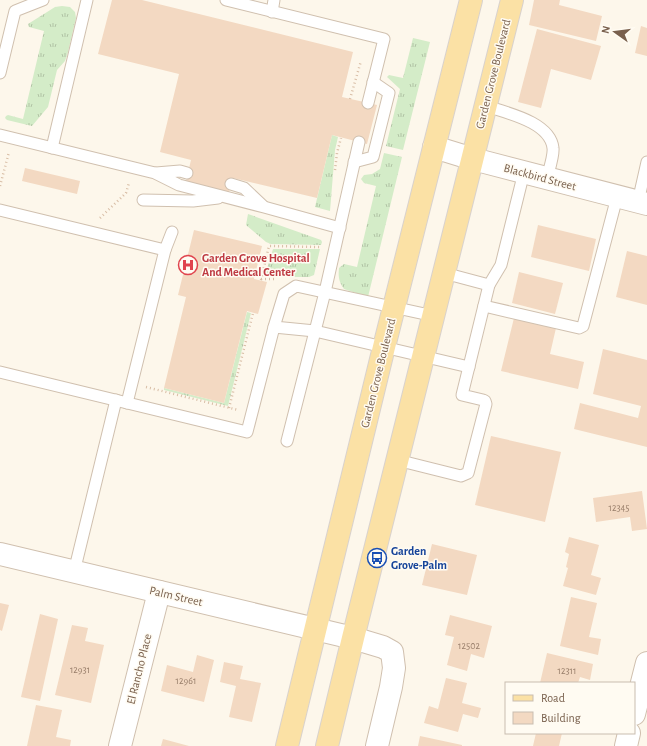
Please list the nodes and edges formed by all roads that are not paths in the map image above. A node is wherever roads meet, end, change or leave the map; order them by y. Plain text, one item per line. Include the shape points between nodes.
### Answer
1 (44, 0) edge
2 (87, 0) edge
3 (226, 0) edge
4 (274, 0) edge
5 (471, 0) edge
6 (512, 0) edge
7 (272, 12) junction
8 (0, 73) edge
9 (373, 82) junction
10 (368, 103) dead end
11 (486, 106) junction
12 (0, 135) edge
13 (359, 142) dead end
14 (434, 147) junction
15 (52, 148) junction
16 (473, 159) junction
17 (354, 162) junction
18 (647, 162) edge
19 (524, 172) junction
20 (155, 173) junction
21 (187, 173) dead end
22 (547, 178) junction
23 (231, 184) dead end
24 (224, 197) junction
25 (616, 197) junction
26 (143, 200) dead end
27 (642, 203) edge
28 (264, 207) junction
29 (0, 210) edge
30 (340, 228) junction
31 (172, 232) dead end
32 (165, 250) junction
33 (444, 273) junction
34 (489, 285) junction
35 (324, 292) junction
36 (484, 306) junction
37 (394, 308) junction
38 (434, 316) junction
39 (274, 327) junction
40 (315, 331) junction
41 (384, 347) junction
42 (424, 356) junction
43 (469, 367) junction
44 (0, 372) edge
45 (116, 400) junction
46 (127, 403) junction
47 (287, 441) dead end
48 (397, 460) junction
49 (0, 554) edge
50 (74, 572) junction
51 (158, 592) junction
52 (316, 629) junction
53 (353, 638) junction
54 (647, 663) edge
55 (635, 710) edge
56 (629, 734) edge
57 (120, 746) edge
58 (287, 746) edge
59 (327, 746) edge
60 (377, 746) edge
61 (626, 746) edge

1 - 8 lane via 15,11
2 - 15 lane
3 - 7 lane
4 - 7 lane
5 - 14 main road, Garden Grove Boulevard
6 - 11 main road, Garden Grove Boulevard
7 - 9 lane via 384,39
9 - 10 lane
9 - 17 lane via 388,93 387,100 373,157
11 - 16 main road, Garden Grove Boulevard
11 - 22 lane via 537,125 551,138 554,150
12 - 15 lane
13 - 17 lane
14 - 16 street, Blackbird Street
14 - 37 main road, Garden Grove Boulevard
15 - 20 lane
16 - 19 street, Blackbird Street
16 - 33 main road, Garden Grove Boulevard
17 - 30 lane
18 - 27 lane
19 - 22 street, Blackbird Street
19 - 34 lane via 501,265
20 - 21 lane
20 - 24 lane via 179,185
22 - 25 street, Blackbird Street
23 - 28 lane via 244,188
24 - 26 lane via 192,201
24 - 28 lane
25 - 27 street, Blackbird Street
25 - 36 lane via 583,326 579,328
28 - 30 lane
29 - 32 lane
30 - 35 lane
31 - 32 lane
32 - 46 lane
33 - 34 lane
33 - 38 main road, Garden Grove Boulevard
34 - 36 lane
35 - 37 lane
35 - 39 lane via 296,286 284,294
35 - 40 lane
36 - 43 lane
37 - 38 lane
37 - 41 main road, Garden Grove Boulevard
38 - 42 main road, Garden Grove Boulevard
39 - 40 lane
39 - 46 lane via 247,432
40 - 41 lane
40 - 47 lane
41 - 42 lane
41 - 52 main road, Garden Grove Boulevard
42 - 43 lane
42 - 48 main road, Garden Grove Boulevard
43 - 48 lane via 462,395 483,400 486,404 468,473 461,476
44 - 45 lane
45 - 46 lane
45 - 50 lane
48 - 53 main road, Garden Grove Boulevard
49 - 50 street, Palm Street
50 - 51 street, Palm Street
51 - 52 street, Palm Street
51 - 57 street, El Rancho Place
52 - 53 street, Palm Street
52 - 58 main road, Garden Grove Boulevard
53 - 59 main road, Garden Grove Boulevard
53 - 60 street via 392,652 394,668 391,688
54 - 55 street
56 - 61 street

